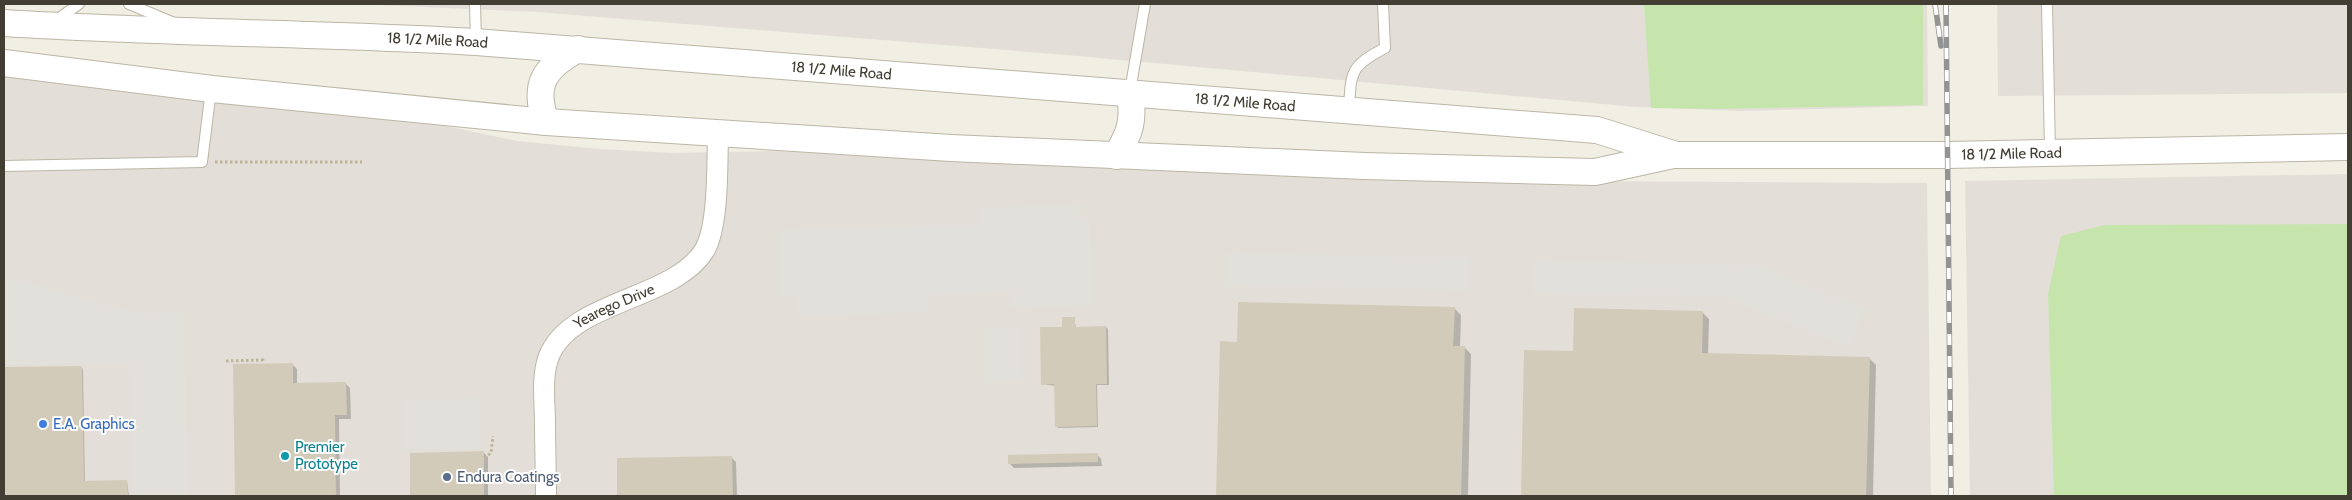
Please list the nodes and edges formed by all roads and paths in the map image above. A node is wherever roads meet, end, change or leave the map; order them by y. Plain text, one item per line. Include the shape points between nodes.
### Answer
1 (79, 4) edge
2 (129, 4) edge
3 (475, 4) edge
4 (1145, 4) edge
5 (1383, 4) edge
6 (2047, 4) edge
7 (4, 23) edge
8 (44, 26) junction
9 (201, 32) junction
10 (476, 42) junction
11 (578, 49) junction
12 (4, 63) edge
13 (212, 89) junction
14 (1130, 92) junction
15 (1348, 110) junction
16 (546, 122) junction
17 (718, 134) junction
18 (2348, 147) edge
19 (2050, 152) junction
20 (1673, 154) junction
21 (1116, 156) junction
22 (202, 162) junction
23 (362, 162) dead end
24 (4, 166) edge
25 (226, 361) dead end
26 (263, 363) dead end
27 (494, 436) dead end
28 (484, 458) dead end
29 (546, 496) edge

1 - 8 lane
2 - 9 lane
3 - 10 lane
4 - 14 lane
5 - 15 lane via 1385,48 1368,57 1351,75
6 - 19 lane
7 - 8 street, 18 1/2 Mile Road
8 - 9 street, 18 1/2 Mile Road
9 - 10 street, 18 1/2 Mile Road
10 - 11 street, 18 1/2 Mile Road
11 - 14 street, 18 1/2 Mile Road
11 - 16 street via 549,68 542,81 540,102
12 - 13 street, 18 1/2 Mile Road
13 - 16 street, 18 1/2 Mile Road
13 - 22 lane
14 - 15 street, 18 1/2 Mile Road
14 - 21 street via 1133,116 1130,130
15 - 20 street, 18 1/2 Mile Road via 1597,130
16 - 17 street, 18 1/2 Mile Road
17 - 21 street, 18 1/2 Mile Road
17 - 29 street, Yearego Drive via 714,210 704,250 691,266 674,277 571,330 558,342 550,356 544,388
18 - 19 street, 18 1/2 Mile Road
19 - 20 street, 18 1/2 Mile Road
20 - 21 street, 18 1/2 Mile Road via 1595,172
22 - 23 path
22 - 24 lane
25 - 26 path via 263,360
27 - 28 path via 491,453

